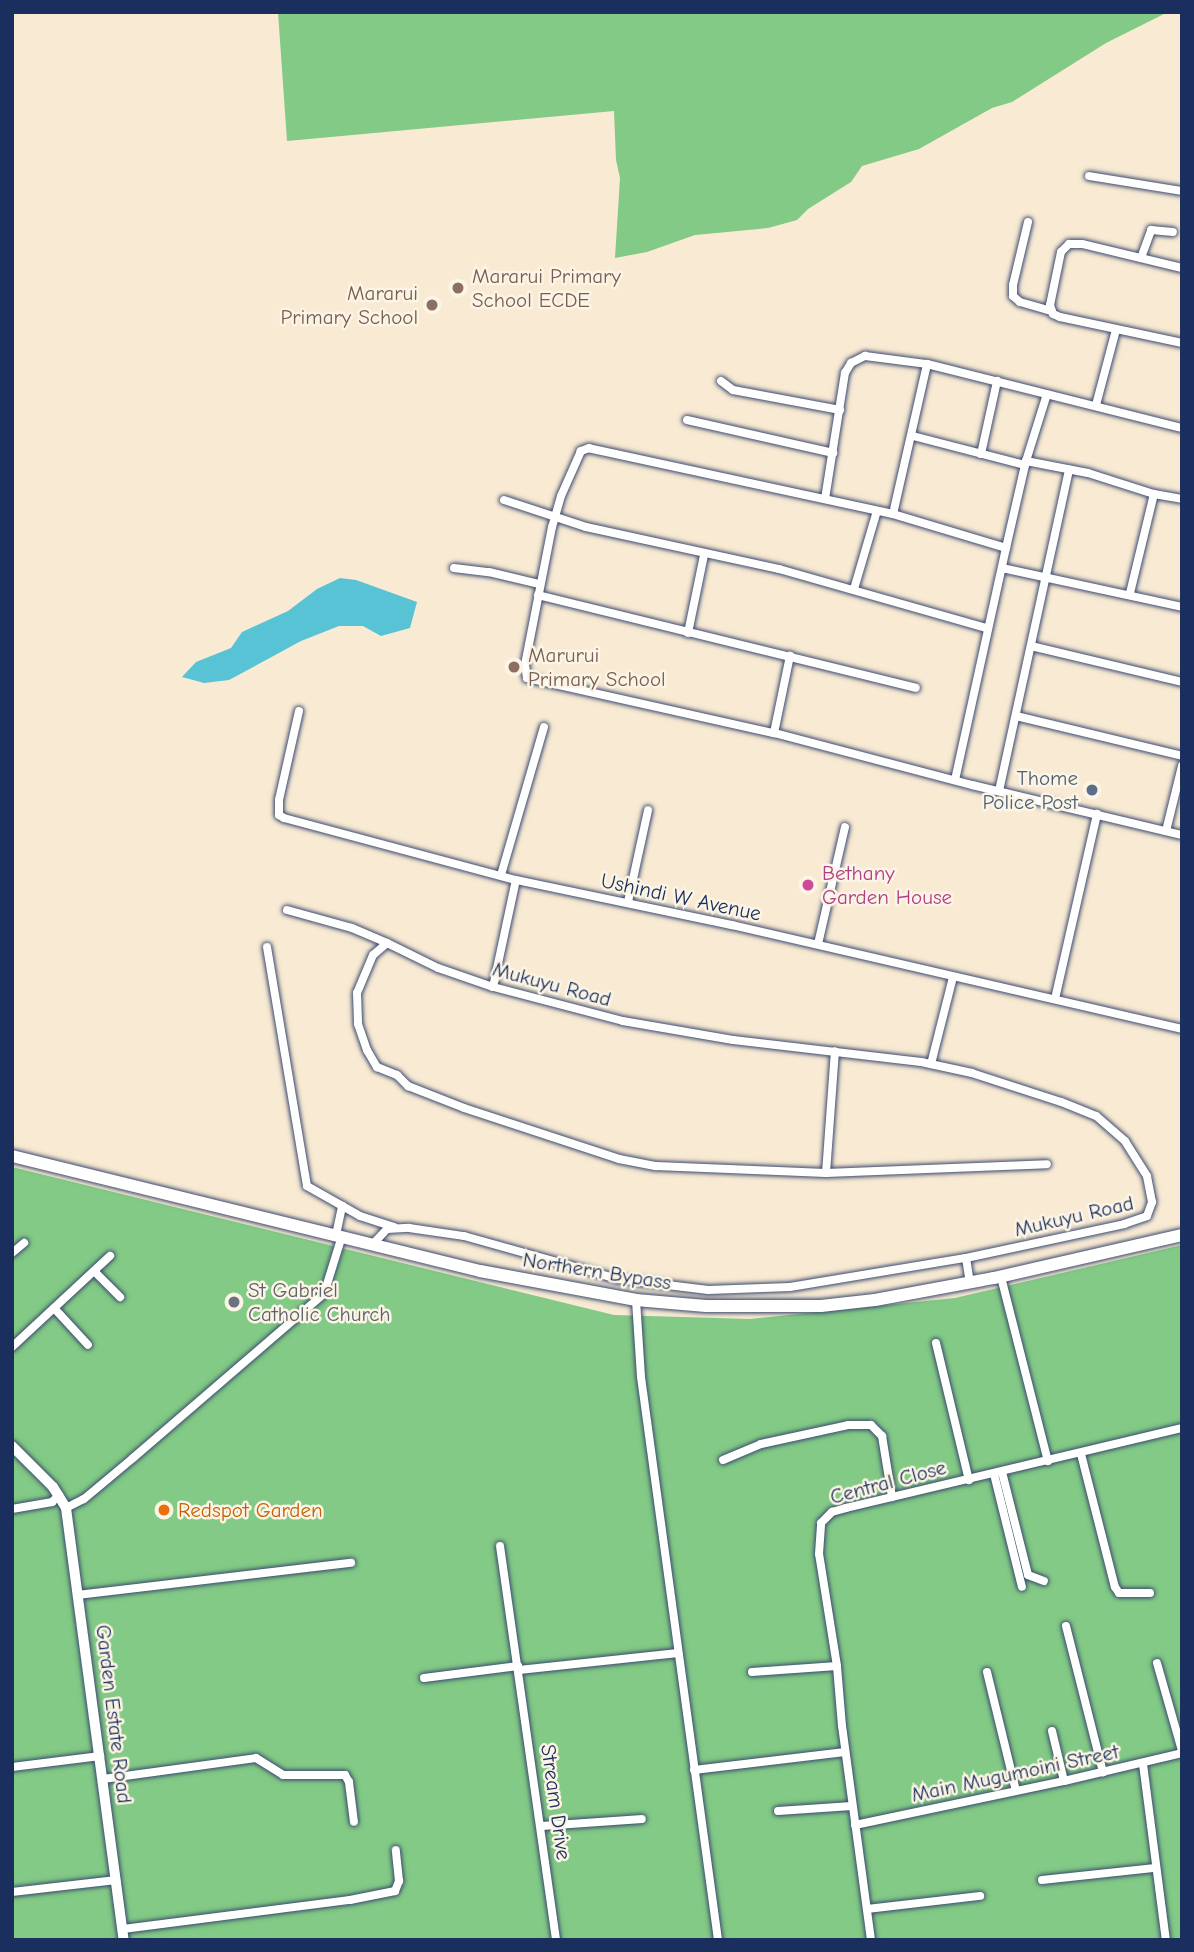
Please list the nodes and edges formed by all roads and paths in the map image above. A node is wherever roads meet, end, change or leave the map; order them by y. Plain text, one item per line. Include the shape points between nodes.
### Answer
1 (1090, 176) dead end
2 (1182, 191) edge
3 (1028, 222) dead end
4 (1173, 232) dead end
5 (1141, 258) junction
6 (1182, 268) edge
7 (1052, 311) junction
8 (1116, 330) junction
9 (1182, 343) edge
10 (927, 364) junction
11 (997, 381) junction
12 (721, 382) dead end
13 (1046, 394) junction
14 (1096, 405) junction
15 (840, 410) junction
16 (687, 420) dead end
17 (1182, 428) edge
18 (913, 436) junction
19 (833, 453) junction
20 (981, 454) junction
21 (1026, 463) junction
22 (1069, 470) junction
23 (1154, 494) junction
24 (825, 499) junction
25 (1182, 499) edge
26 (504, 500) dead end
27 (877, 511) junction
28 (893, 514) junction
29 (555, 515) junction
30 (1006, 548) junction
31 (704, 555) junction
32 (454, 568) dead end
33 (1002, 568) junction
34 (1048, 578) junction
35 (539, 584) junction
36 (854, 589) junction
37 (1130, 593) junction
38 (538, 595) junction
39 (1182, 607) edge
40 (986, 628) junction
41 (688, 633) junction
42 (1031, 646) junction
43 (790, 656) junction
44 (1182, 682) edge
45 (916, 688) dead end
46 (299, 711) dead end
47 (1016, 716) junction
48 (544, 727) dead end
49 (774, 733) junction
50 (1182, 756) edge
51 (1182, 766) edge
52 (955, 780) junction
53 (999, 791) junction
54 (648, 810) dead end
55 (1097, 814) junction
56 (845, 827) dead end
57 (1166, 831) junction
58 (1182, 835) edge
59 (501, 875) junction
60 (516, 880) junction
61 (628, 902) junction
62 (287, 910) dead end
63 (387, 943) junction
64 (818, 944) junction
65 (267, 947) dead end
66 (953, 977) junction
67 (493, 988) junction
68 (1055, 999) junction
69 (1182, 1028) edge
70 (835, 1051) junction
71 (931, 1064) junction
72 (12, 1156) edge
73 (1047, 1164) dead end
74 (826, 1173) junction
75 (342, 1206) junction
76 (394, 1227) junction
77 (339, 1235) junction
78 (1182, 1235) edge
79 (24, 1243) dead end
80 (373, 1244) junction
81 (12, 1254) edge
82 (110, 1255) dead end
83 (966, 1258) junction
84 (94, 1271) junction
85 (1001, 1276) junction
86 (618, 1279) junction
87 (970, 1283) junction
88 (790, 1287) junction
89 (616, 1296) junction
90 (120, 1297) dead end
91 (636, 1300) junction
92 (793, 1307) junction
93 (54, 1308) junction
94 (936, 1343) dead end
95 (88, 1345) dead end
96 (12, 1347) edge
97 (1182, 1428) edge
98 (12, 1446) edge
99 (1082, 1454) junction
100 (723, 1460) dead end
101 (1048, 1461) junction
102 (998, 1473) junction
103 (969, 1480) junction
104 (59, 1496) junction
105 (892, 1497) junction
106 (66, 1508) junction
107 (12, 1509) edge
108 (500, 1546) dead end
109 (351, 1563) dead end
110 (1044, 1581) dead end
111 (1022, 1587) dead end
112 (1150, 1593) dead end
113 (78, 1595) junction
114 (1066, 1626) dead end
115 (678, 1653) junction
116 (1157, 1663) dead end
117 (837, 1666) junction
118 (518, 1668) junction
119 (752, 1672) dead end
120 (987, 1672) dead end
121 (424, 1678) dead end
122 (1052, 1731) dead end
123 (845, 1752) junction
124 (1182, 1752) edge
125 (100, 1756) junction
126 (1143, 1764) junction
127 (12, 1767) edge
128 (694, 1770) junction
129 (1103, 1772) junction
130 (103, 1779) junction
131 (1064, 1781) junction
132 (1017, 1791) junction
133 (852, 1806) junction
134 (778, 1811) dead end
135 (642, 1819) dead end
136 (354, 1822) dead end
137 (855, 1825) junction
138 (542, 1826) junction
139 (396, 1850) dead end
140 (1155, 1868) junction
141 (116, 1880) junction
142 (1042, 1880) dead end
143 (12, 1892) edge
144 (980, 1896) dead end
145 (867, 1909) junction
146 (124, 1934) edge
147 (556, 1940) edge
148 (718, 1940) edge
149 (871, 1940) edge
150 (1166, 1940) edge

1 - 2 street
3 - 7 street via 1013,296
4 - 5 street via 1151,230
5 - 6 street
5 - 7 street via 1069,244 1061,252 1050,297
7 - 8 street
8 - 9 street
8 - 14 street
10 - 11 street
10 - 15 street via 865,356 854,359 845,373
10 - 18 street
11 - 13 street
11 - 20 street
12 - 15 street via 733,390
13 - 14 street
13 - 21 street
14 - 17 street
15 - 19 street
16 - 19 street
18 - 20 street
18 - 28 street
19 - 24 street
20 - 21 street
21 - 22 street
21 - 30 street
22 - 23 street
22 - 34 street
23 - 25 street
23 - 37 street
24 - 27 street
24 - 29 street via 582,449
26 - 29 street
27 - 28 street
27 - 36 street
28 - 30 street
29 - 31 street via 586,527
29 - 35 street
30 - 33 street
31 - 36 street
31 - 41 street
32 - 35 street
33 - 34 street
33 - 40 street
34 - 37 street
34 - 42 street
35 - 38 street
36 - 40 street
37 - 39 street
38 - 41 street
38 - 49 street via 525,665 527,678
40 - 52 street
41 - 43 street
42 - 44 street
42 - 47 street
43 - 45 street
43 - 49 street
46 - 59 street, Ushindi W Avenue via 279,800 280,817
47 - 50 street
47 - 53 street
48 - 59 street
49 - 52 street
51 - 57 street
52 - 53 street
53 - 55 street
54 - 61 street
55 - 57 street
55 - 68 street
56 - 64 street
57 - 58 street
59 - 60 street, Ushindi W Avenue
60 - 61 street, Ushindi W Avenue
60 - 67 street
61 - 64 street, Ushindi W Avenue
62 - 63 street, Mukuyu Road
63 - 67 street, Mukuyu Road
63 - 74 street via 373,955 361,979 356,1000 358,1024 373,1063 408,1086 646,1165
64 - 66 street, Ushindi W Avenue
65 - 75 street, Mukuyu Road via 304,1180 310,1189
66 - 68 street, Ushindi W Avenue
66 - 71 street
67 - 70 street, Mukuyu Road via 671,1030
68 - 69 street, Ushindi W Avenue
70 - 71 street, Mukuyu Road
70 - 74 street
71 - 83 street, Mukuyu Road via 1000,1082 1096,1116 1136,1154 1153,1202 1150,1213 1140,1220
72 - 77 main road, Northern Bypass
73 - 74 street
75 - 76 street, Mukuyu Road
75 - 77 street
76 - 80 street
76 - 86 street, Mukuyu Road via 464,1236
77 - 80 main road, Northern Bypass
77 - 106 street via 324,1294 119,1470
78 - 85 main road, Northern Bypass
79 - 81 street
80 - 89 main road, Northern Bypass via 480,1271
82 - 84 street
83 - 87 street
83 - 88 street, Mukuyu Road
84 - 90 street
84 - 93 street
85 - 87 main road, Northern Bypass
85 - 101 street
86 - 88 street, Mukuyu Road via 708,1290
86 - 89 street
87 - 92 main road, Northern Bypass via 875,1300
88 - 92 street
89 - 91 main road, Northern Bypass
91 - 92 main road, Northern Bypass
91 - 115 street via 641,1377
93 - 95 street
93 - 96 street
94 - 103 street
97 - 99 street, Central Close
98 - 104 street, Garden Estate Road
99 - 101 street, Central Close
99 - 112 street via 1115,1587 1119,1593
100 - 105 street via 761,1444 848,1425 871,1425 882,1437
101 - 102 street, Central Close
102 - 103 street, Central Close
102 - 110 street via 1028,1575
102 - 111 street
103 - 105 street, Central Close
104 - 106 street, Garden Estate Road
104 - 107 street via 52,1502
105 - 117 street, Central Close via 832,1512 819,1527
106 - 113 street, Garden Estate Road
108 - 118 street, Stream Drive
109 - 113 street
113 - 125 street, Garden Estate Road
114 - 129 street
115 - 118 street
115 - 128 street
116 - 124 street
117 - 119 street
117 - 123 street, Central Close
118 - 121 street
118 - 138 street, Stream Drive
120 - 132 street
122 - 131 street
123 - 128 street
123 - 133 street, Central Close
124 - 126 street, Main Mugumoini Street
125 - 127 street
125 - 130 street, Garden Estate Road
126 - 129 street, Main Mugumoini Street
126 - 140 street
128 - 148 street
129 - 131 street, Main Mugumoini Street
130 - 136 street via 256,1758 283,1775 345,1775
130 - 141 street, Garden Estate Road
131 - 132 street, Main Mugumoini Street
132 - 137 street, Main Mugumoini Street
133 - 134 street
133 - 137 street, Central Close
135 - 138 street
137 - 145 street, Central Close
138 - 147 street, Stream Drive
139 - 146 street via 399,1881 395,1891
140 - 142 street
140 - 150 street
141 - 143 street
141 - 146 street, Garden Estate Road
144 - 145 street
145 - 149 street, Central Close

